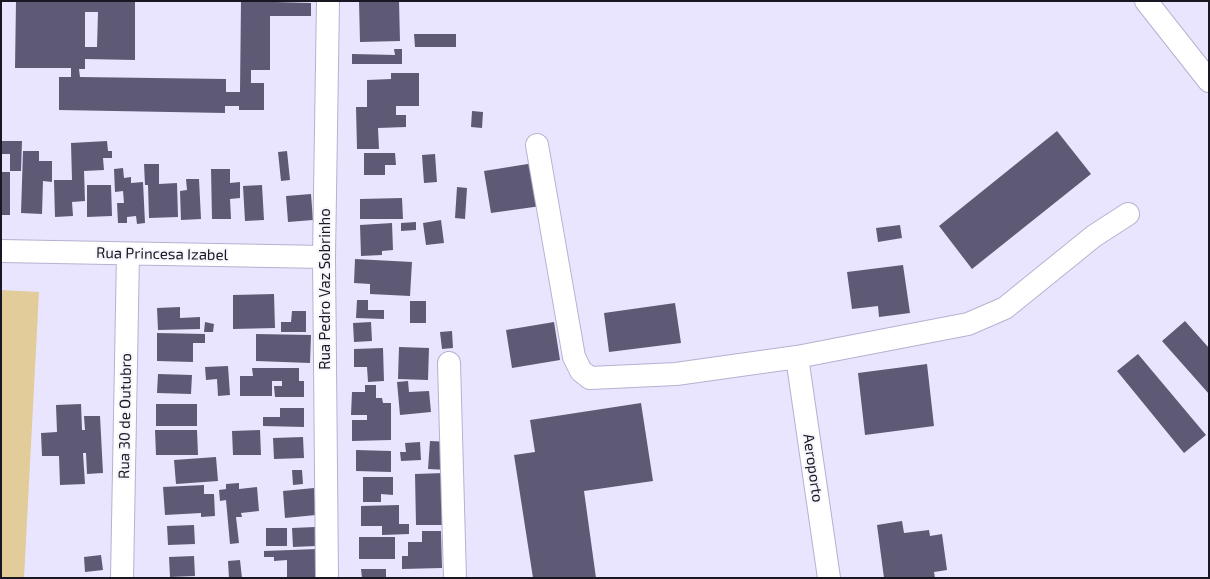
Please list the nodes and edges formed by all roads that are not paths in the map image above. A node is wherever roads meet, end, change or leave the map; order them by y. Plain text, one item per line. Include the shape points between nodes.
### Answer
1 (328, 1) edge
2 (1146, 1) edge
3 (1209, 81) edge
4 (537, 144) dead end
5 (1128, 214) dead end
6 (1, 251) edge
7 (128, 254) junction
8 (324, 257) junction
9 (797, 357) junction
10 (449, 363) dead end
11 (122, 578) edge
12 (327, 578) edge
13 (455, 578) edge
14 (829, 578) edge

1 - 8 street, Rua Pedro Vaz Sobrinho
2 - 3 street
4 - 9 street via 574,357 581,372 590,378 676,374
5 - 9 street via 1094,236 1005,308 968,324
6 - 7 street, Rua Princesa Izabel
7 - 8 street, Rua Princesa Izabel
7 - 11 street, Rua 30 de Outubro
8 - 12 street, Rua Pedro Vaz Sobrinho
9 - 14 street, Aeroporto
10 - 13 street

